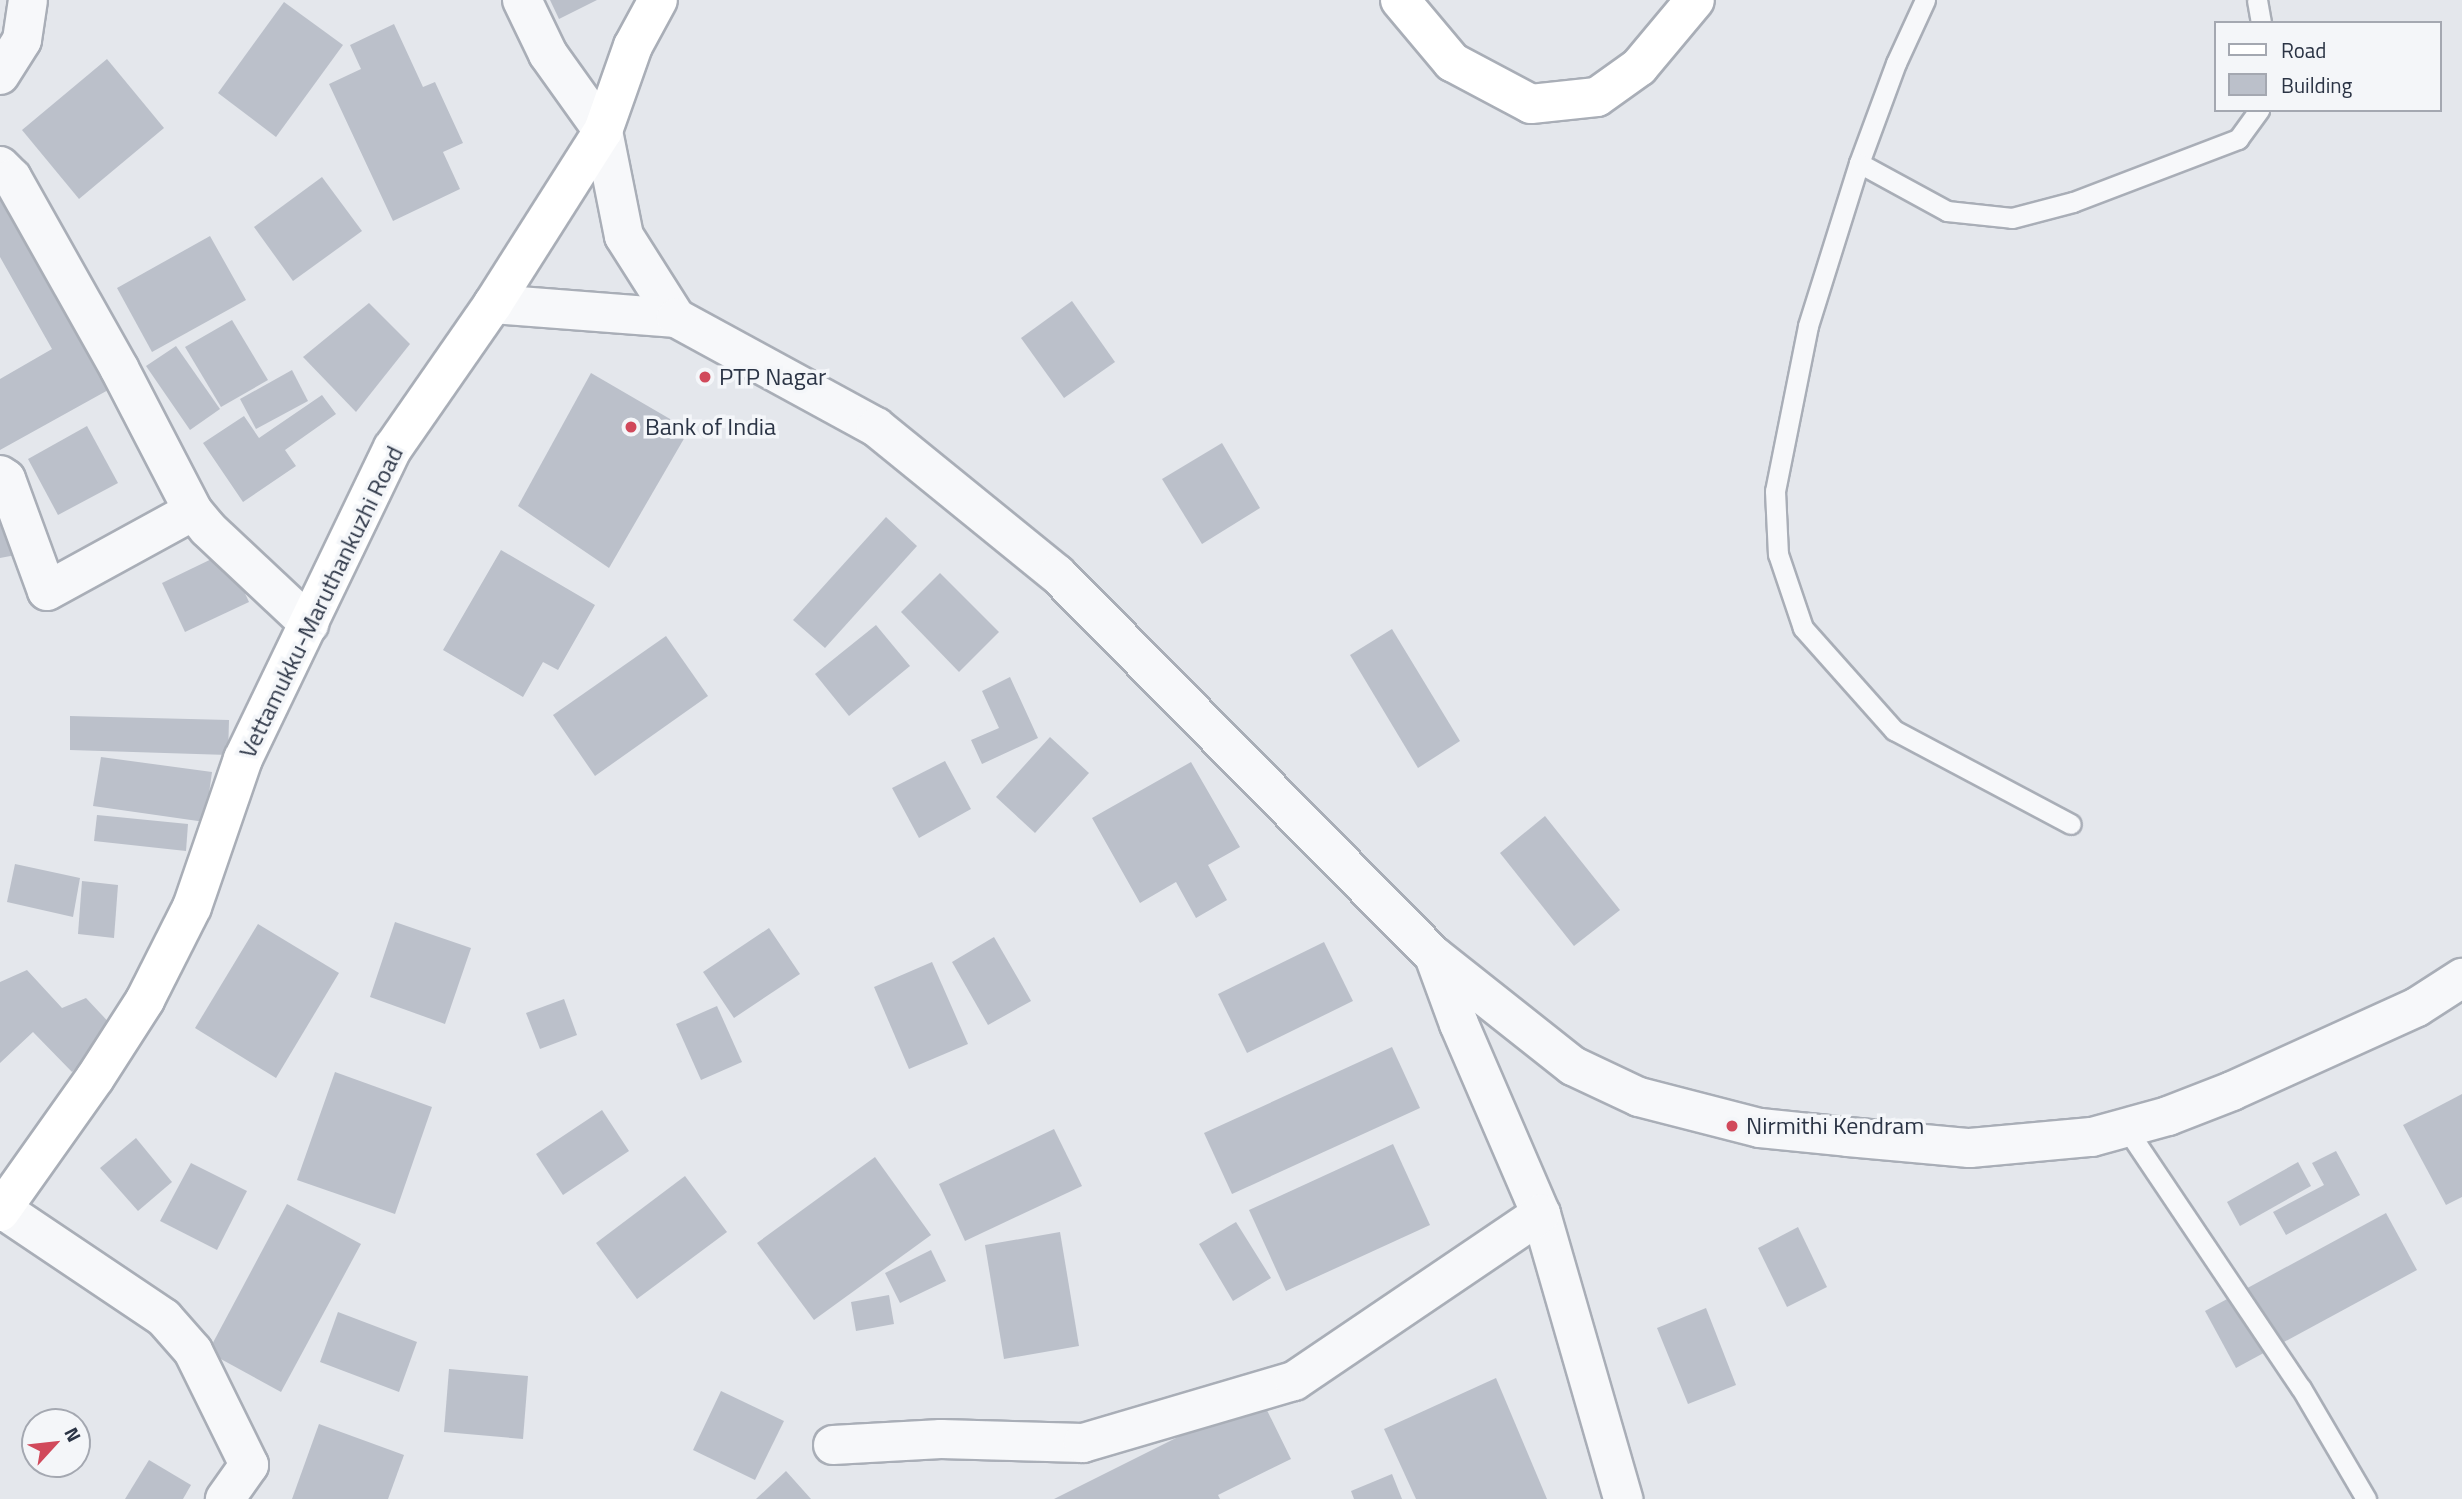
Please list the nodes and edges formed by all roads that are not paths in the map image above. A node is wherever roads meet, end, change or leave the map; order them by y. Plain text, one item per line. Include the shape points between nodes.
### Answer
1 (28, 0) edge
2 (522, 0) edge
3 (658, 0) edge
4 (1401, 0) edge
5 (1695, 0) edge
6 (1925, 0) edge
7 (2257, 0) edge
8 (2261, 21) edge
9 (0, 75) edge
10 (2258, 112) edge
11 (603, 131) junction
12 (1859, 163) junction
13 (0, 166) edge
14 (493, 304) junction
15 (676, 318) junction
16 (0, 475) edge
17 (193, 510) junction
18 (309, 624) junction
19 (2071, 824) dead end
20 (1434, 956) junction
21 (2462, 978) edge
22 (2126, 1128) junction
23 (1, 1210) edge
24 (1541, 1214) junction
25 (833, 1445) dead end
26 (225, 1499) edge
27 (1623, 1499) edge
28 (2366, 1499) edge

1 - 9 street via 22,40
2 - 11 street via 548,54
3 - 11 main road, Vettamukku-Maruthankuzhi Road via 633,46
4 - 5 main road via 1451,62 1531,104 1597,97 1639,67
6 - 12 lane
7 - 8 lane
10 - 12 lane via 2238,139 2073,202 2012,218 1947,211
11 - 14 main road, Vettamukku-Maruthankuzhi Road
11 - 15 street via 624,236
12 - 19 lane via 1808,326 1787,422 1775,491 1778,554 1803,628 1894,730
13 - 17 street via 12,178 106,344
14 - 15 street
14 - 18 main road, Vettamukku-Maruthankuzhi Road via 393,448
15 - 20 street via 876,426 1057,574
16 - 17 street via 6,479 47,591
17 - 18 street
18 - 23 main road, Vettamukku-Maruthankuzhi Road via 243,759 192,907 145,1000
20 - 22 street via 1573,1066 1639,1097 1760,1128 1970,1148 2092,1137
20 - 24 street
21 - 22 street via 2417,1007 2232,1091
22 - 28 lane via 2301,1388
23 - 26 street via 164,1318 193,1350 249,1465
24 - 25 street via 1294,1381 1083,1443 941,1439
24 - 27 street

